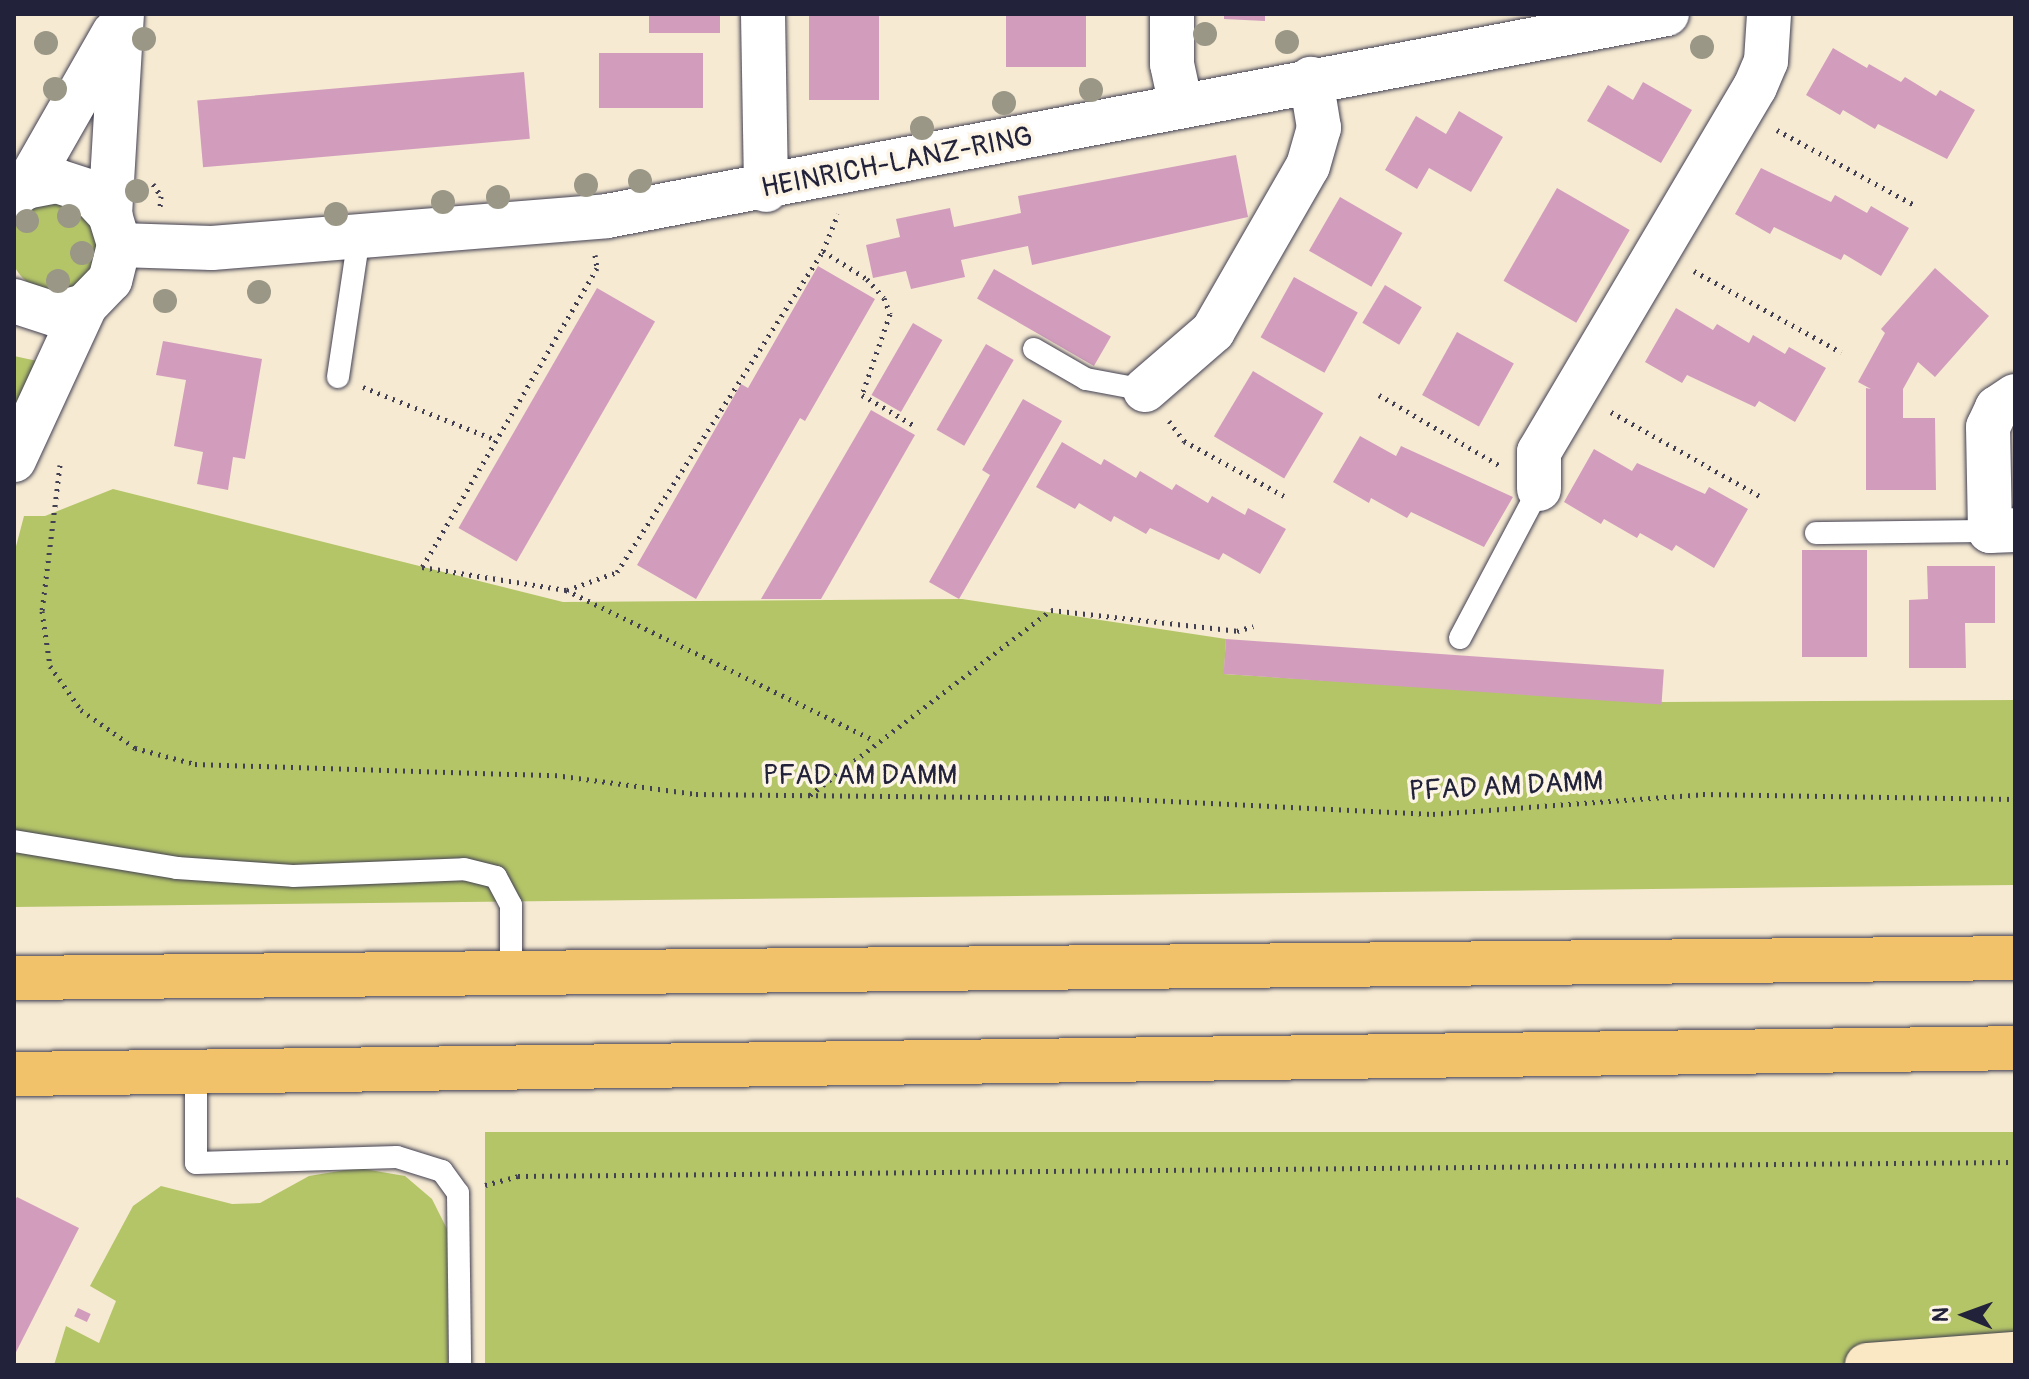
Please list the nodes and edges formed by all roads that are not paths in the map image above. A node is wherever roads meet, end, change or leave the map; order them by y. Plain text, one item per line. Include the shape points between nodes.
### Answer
1 (763, 14) edge
2 (1172, 14) edge
3 (1769, 14) edge
4 (1641, 15) edge
5 (121, 19) edge
6 (1311, 79) junction
7 (1181, 106) junction
8 (766, 190) junction
9 (20, 191) edge
10 (115, 230) junction
11 (359, 237) junction
12 (14, 301) edge
13 (85, 306) junction
14 (1034, 349) dead end
15 (338, 377) road end
16 (1145, 390) joint
17 (2015, 396) edge
18 (14, 460) edge
19 (1539, 489) joint
20 (2003, 531) edge
21 (1816, 533) dead end
22 (1460, 638) dead end
23 (14, 841) edge
24 (2015, 958) edge
25 (511, 975) junction
26 (14, 978) edge
27 (2015, 1048) edge
28 (196, 1070) junction
29 (14, 1074) edge
30 (2015, 1354) edge
31 (460, 1365) edge
32 (1867, 1365) edge

1 - 8 street
2 - 7 street via 1172,64
3 - 19 street via 1766,61 1539,452
4 - 6 street, HEINRICH-LANZ-RING
5 - 9 street
5 - 10 street
6 - 7 street, HEINRICH-LANZ-RING
6 - 16 street via 1319,128 1308,166 1213,331
7 - 8 street, HEINRICH-LANZ-RING
8 - 11 street, HEINRICH-LANZ-RING via 590,218
9 - 10 street via 73,184 95,196
10 - 11 street, HEINRICH-LANZ-RING via 212,248
10 - 13 street via 110,280
11 - 15 lane
12 - 13 street via 54,314
13 - 18 street
14 - 16 lane via 1086,379
17 - 20 street via 1997,408 1988,427
19 - 22 lane
20 - 21 lane
23 - 25 lane via 177,868 293,876 464,869 496,877 511,905
24 - 25 highway
25 - 26 highway
27 - 28 highway
28 - 29 highway
28 - 31 lane via 196,1163 397,1157 442,1171 458,1193
30 - 32 main road

